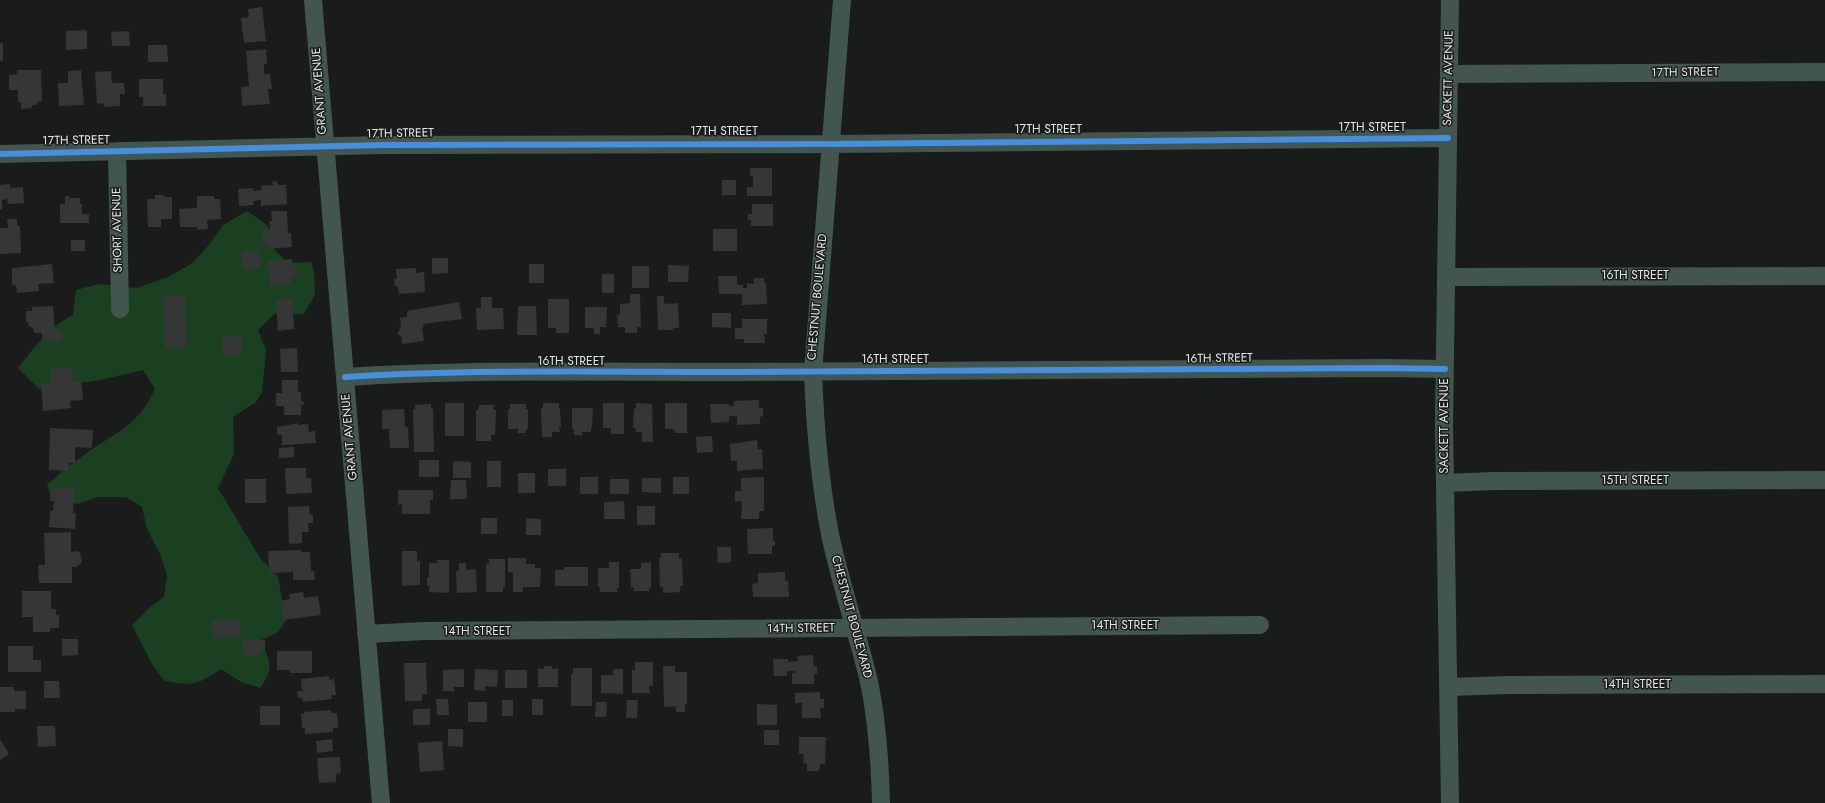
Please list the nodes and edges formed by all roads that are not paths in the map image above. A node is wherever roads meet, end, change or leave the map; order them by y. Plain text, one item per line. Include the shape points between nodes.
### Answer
1 (312, 0) edge
2 (842, 0) edge
3 (1450, 0) edge
4 (1825, 72) edge
5 (1449, 74) junction
6 (1448, 138) junction
7 (831, 144) junction
8 (324, 147) junction
9 (117, 151) junction
10 (0, 154) edge
11 (1446, 276) junction
12 (1825, 276) edge
13 (120, 309) dead end
14 (1445, 370) junction
15 (812, 372) junction
16 (345, 377) junction
17 (1825, 480) edge
18 (1445, 483) junction
19 (1260, 625) dead end
20 (854, 628) junction
21 (366, 634) junction
22 (1825, 684) edge
23 (1449, 687) junction
24 (381, 803) edge
25 (882, 803) edge
26 (1450, 803) edge

1 - 8 street, GRANT AVENUE
2 - 7 street, CHESTNUT BOULEVARD
3 - 5 street, SACKETT AVENUE
4 - 5 street, 17TH STREET
5 - 6 street, SACKETT AVENUE
6 - 7 street, 17TH STREET
6 - 11 street, SACKETT AVENUE
7 - 8 street, 17TH STREET
7 - 15 street, CHESTNUT BOULEVARD
8 - 9 street, 17TH STREET
8 - 16 street, GRANT AVENUE
9 - 10 street, 17TH STREET
9 - 13 street, SHORT AVENUE
11 - 12 street, 16TH STREET
11 - 14 street, SACKETT AVENUE
14 - 15 street, 16TH STREET via 1385,368
14 - 18 street, SACKETT AVENUE
15 - 16 street, 16TH STREET via 396,374
15 - 20 street, CHESTNUT BOULEVARD via 816,451 821,487 833,548
16 - 21 street, GRANT AVENUE
17 - 18 street, 15TH STREET
18 - 23 street, SACKETT AVENUE
19 - 20 street, 14TH STREET
20 - 21 street, 14TH STREET via 425,631
20 - 25 street, CHESTNUT BOULEVARD via 868,678 876,726
21 - 24 street, GRANT AVENUE
22 - 23 street, 14TH STREET
23 - 26 street, SACKETT AVENUE

